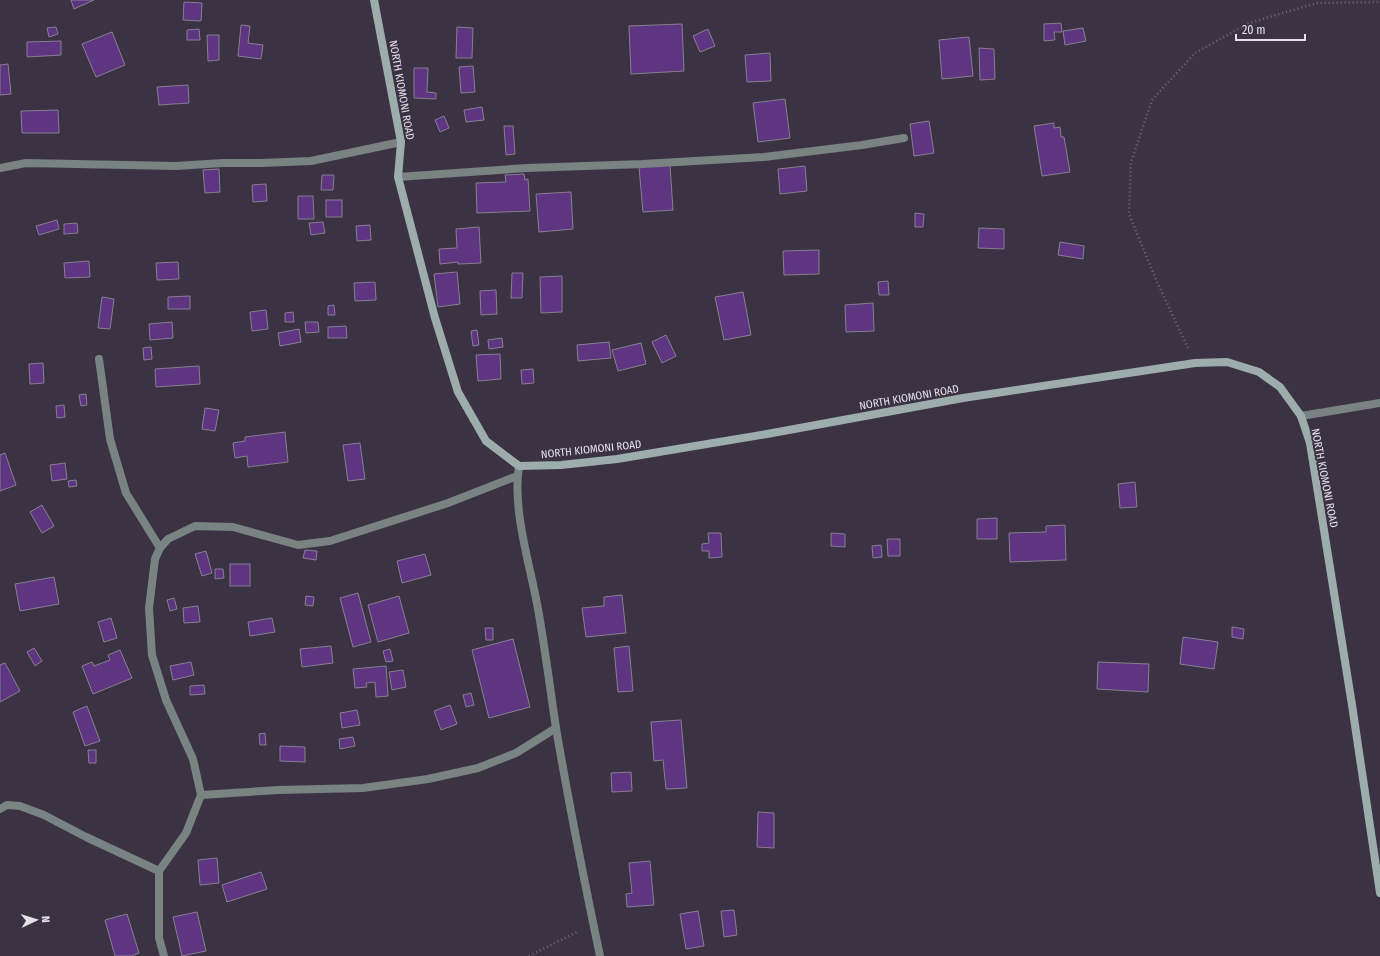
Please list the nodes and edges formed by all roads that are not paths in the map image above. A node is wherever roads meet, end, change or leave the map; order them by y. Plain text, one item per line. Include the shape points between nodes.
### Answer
1 (374, 0) edge
2 (904, 138) dead end
3 (401, 142) junction
4 (0, 168) edge
5 (398, 177) junction
6 (99, 359) dead end
7 (1380, 403) edge
8 (1301, 416) junction
9 (518, 466) junction
10 (517, 476) junction
11 (160, 548) junction
12 (556, 728) junction
13 (200, 795) junction
14 (0, 809) edge
15 (159, 871) junction
16 (1380, 892) edge
17 (164, 956) edge
18 (600, 956) edge

1 - 3 main road, NORTH KIOMONI ROAD
2 - 5 street via 764,157
3 - 4 street via 311,162 176,166 26,163
3 - 5 main road, NORTH KIOMONI ROAD
5 - 9 main road, NORTH KIOMONI ROAD via 435,318 458,392 486,441
6 - 11 street via 110,439 126,493
7 - 8 street
8 - 9 main road, NORTH KIOMONI ROAD via 1280,387 1259,372 1227,362 1195,363 963,398 617,459 561,465
8 - 16 main road, NORTH KIOMONI ROAD via 1310,443
9 - 10 street
10 - 11 street via 448,503 330,541 298,545 233,527 195,526 168,539
10 - 12 street via 519,514 538,609
11 - 13 street via 155,559 149,608 152,655 166,700 193,759
12 - 13 street via 516,753 478,768 428,779 363,788
12 - 18 street
13 - 15 street via 186,833
14 - 15 street via 7,805 20,806 38,813
15 - 17 street via 159,938

